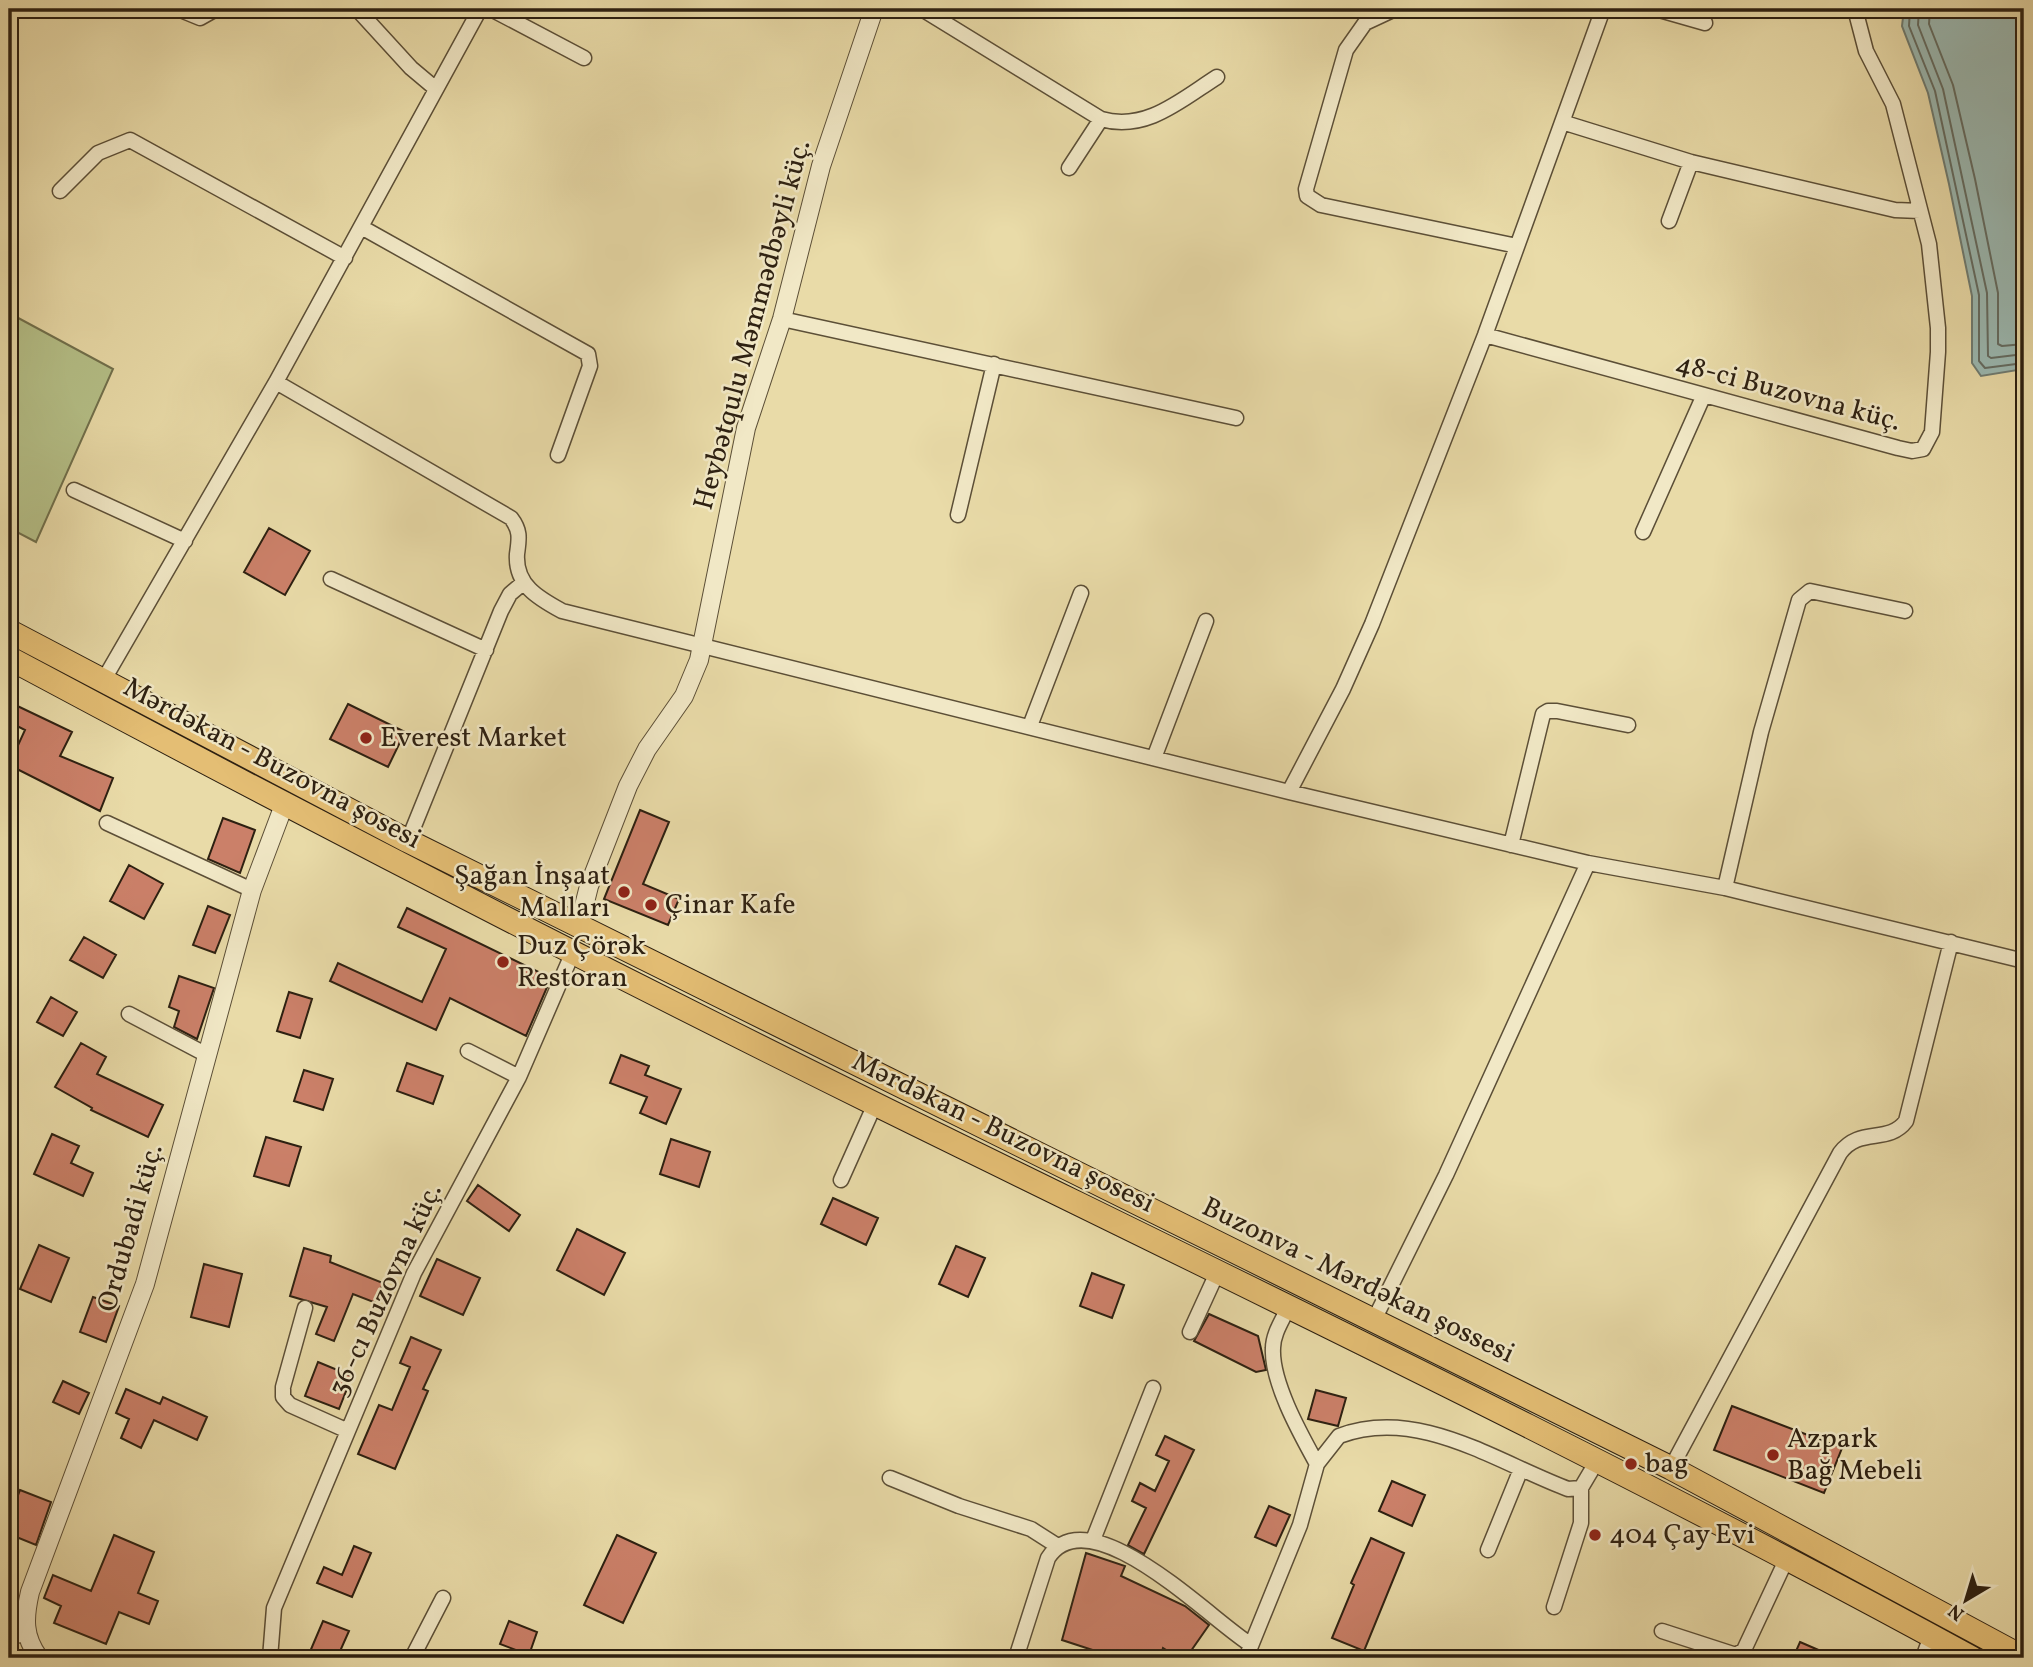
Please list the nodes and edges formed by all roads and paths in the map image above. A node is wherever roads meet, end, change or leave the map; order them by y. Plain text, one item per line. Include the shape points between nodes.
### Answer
1 (178, 9) edge
2 (216, 9) edge
3 (357, 9) edge
4 (480, 9) edge
5 (491, 9) edge
6 (874, 9) edge
7 (922, 9) edge
8 (1395, 9) edge
9 (1603, 9) edge
10 (1656, 9) edge
11 (1855, 9) edge
12 (1705, 23) dead end
13 (584, 58) dead end
14 (1217, 77) dead end
15 (436, 89) junction
16 (1101, 119) junction
17 (1562, 121) junction
18 (1691, 162) junction
19 (1069, 168) dead end
20 (60, 191) dead end
21 (1920, 211) junction
22 (1669, 221) dead end
23 (363, 228) junction
24 (1517, 246) junction
25 (345, 258) junction
26 (782, 319) junction
27 (1485, 335) junction
28 (995, 364) junction
29 (276, 382) junction
30 (1703, 397) junction
31 (1236, 418) dead end
32 (558, 454) dead end
33 (75, 491) dead end
34 (958, 515) dead end
35 (1643, 532) dead end
36 (185, 541) junction
37 (331, 579) dead end
38 (523, 583) junction
39 (1081, 593) dead end
40 (1905, 611) dead end
41 (1206, 621) dead end
42 (9, 631) edge
43 (703, 646) junction
44 (486, 650) junction
45 (9, 658) edge
46 (103, 681) junction
47 (1628, 725) dead end
48 (1030, 726) junction
49 (1154, 758) junction
50 (1289, 792) junction
51 (284, 805) junction
52 (107, 823) dead end
53 (408, 841) junction
54 (1511, 845) junction
55 (1588, 863) junction
56 (1725, 888) junction
57 (252, 890) junction
58 (579, 926) junction
59 (1951, 942) junction
60 (623, 948) joint
61 (573, 951) junction
62 (2024, 961) edge
63 (129, 1013) dead end
64 (468, 1051) dead end
65 (207, 1055) junction
66 (519, 1077) junction
67 (875, 1104) junction
68 (841, 1180) dead end
69 (1217, 1273) junction
70 (305, 1308) dead end
71 (1288, 1308) junction
72 (1373, 1322) junction
73 (1189, 1332) dead end
74 (1153, 1388) dead end
75 (348, 1431) junction
76 (1597, 1461) junction
77 (1317, 1464) junction
78 (1671, 1468) junction
79 (1521, 1469) junction
80 (890, 1478) dead end
81 (1581, 1488) junction
82 (1093, 1541) junction
83 (1056, 1545) junction
84 (1488, 1550) dead end
85 (1787, 1558) junction
86 (443, 1598) dead end
87 (1554, 1607) dead end
88 (1662, 1631) dead end
89 (17, 1636) edge
90 (1931, 1636) junction
91 (1248, 1651) edge
92 (39, 1658) edge
93 (270, 1658) edge
94 (412, 1658) edge
95 (1016, 1658) edge
96 (1923, 1658) edge
97 (1972, 1658) edge
98 (2024, 1658) edge

1 - 2 street via 200,18
3 - 15 street
4 - 15 street
5 - 13 street
6 - 26 street, Heybətqulu Məmmədbəyli küç. via 821,166
7 - 16 street
8 - 24 street via 1365,23 1346,50 1307,196 1321,205
9 - 17 street
10 - 12 street
11 - 21 street, 48-ci Buzovna küç. via 1866,51 1893,104
14 - 16 street via 1147,120 1115,123
15 - 23 street
16 - 19 street
17 - 18 street
17 - 24 street
18 - 21 street via 1895,210
18 - 22 street
20 - 25 street via 98,153 130,140
21 - 30 street, 48-ci Buzovna küç. via 1938,328 1932,432 1923,449 1898,449
23 - 25 street
23 - 32 street via 587,354 590,366
24 - 27 street
25 - 29 street
26 - 28 street
26 - 43 street, Heybətqulu Məmmədbəyli küç. via 746,428
27 - 30 street, 48-ci Buzovna küç.
27 - 50 street via 1372,624
28 - 31 street
28 - 34 street
29 - 36 street
29 - 38 street via 511,518 520,538 517,558
30 - 35 street
33 - 36 street
36 - 46 street
37 - 44 street
38 - 43 street via 562,611
38 - 44 street via 510,594
39 - 48 street
40 - 56 street via 1810,591 1799,600 1761,732
41 - 49 street
42 - 46 main road, Mərdəkan - Buzovna şosesi
43 - 48 street
43 - 58 street, Heybətqulu Məmmədbəyli küç. via 684,696 628,786 589,886
44 - 53 street
45 - 51 main road, Mərdəkan - Buzovna şosesi
46 - 53 main road, Mərdəkan - Buzovna şosesi
47 - 54 street via 1557,711 1543,715
48 - 49 street
49 - 50 street
50 - 54 street
51 - 57 street, Ordubadi küç.
51 - 61 main road, Mərdəkan - Buzovna şosesi
52 - 57 street
53 - 58 main road, Mərdəkan - Buzovna şosesi
54 - 55 street
55 - 56 street
55 - 72 street via 1446,1175
56 - 59 street
57 - 65 street, Ordubadi küç.
58 - 60 main road, Mərdəkan - Buzovna şosesi
58 - 61 main road
59 - 62 street
59 - 78 street via 1906,1121 1891,1134 1857,1138 1840,1153
60 - 72 main road, Buzonva - Mərdəkan şossesi
61 - 66 street, 36-cı Buzovna küç.
61 - 67 main road, Mərdəkan - Buzovna şosesi
63 - 65 street
64 - 66 street
65 - 89 street, Ordubadi küç. via 145,1284
66 - 75 street, 36-cı Buzovna küç. via 414,1273
67 - 68 street
67 - 69 main road, Mərdəkan - Buzovna şosesi
69 - 71 main road, Mərdəkan - Buzovna şosesi
69 - 73 street
70 - 75 street via 283,1397 290,1405
71 - 76 main road, Mərdəkan - Buzovna şosesi
71 - 77 street via 1275,1337 1273,1361 1293,1421
72 - 78 main road, Buzonva - Mərdəkan şossesi
74 - 82 street
75 - 93 street, 36-cı Buzovna küç. via 274,1608
76 - 81 street
76 - 85 main road, Mərdəkan - Buzovna şosesi
77 - 79 street via 1339,1436 1392,1428 1440,1436
77 - 91 street via 1300,1525
78 - 98 main road, Buzonva - Mərdəkan şossesi
79 - 81 street via 1568,1489
79 - 84 street
80 - 83 street via 959,1507 1031,1529
81 - 87 street via 1581,1523
82 - 83 street
82 - 91 street via 1168,1579
83 - 95 street
85 - 88 street via 1744,1650 1724,1653
85 - 90 main road, Mərdəkan - Buzovna şosesi
86 - 94 street
89 - 92 street, Ordubadi küç.
90 - 96 street
90 - 97 main road, Mərdəkan - Buzovna şosesi

